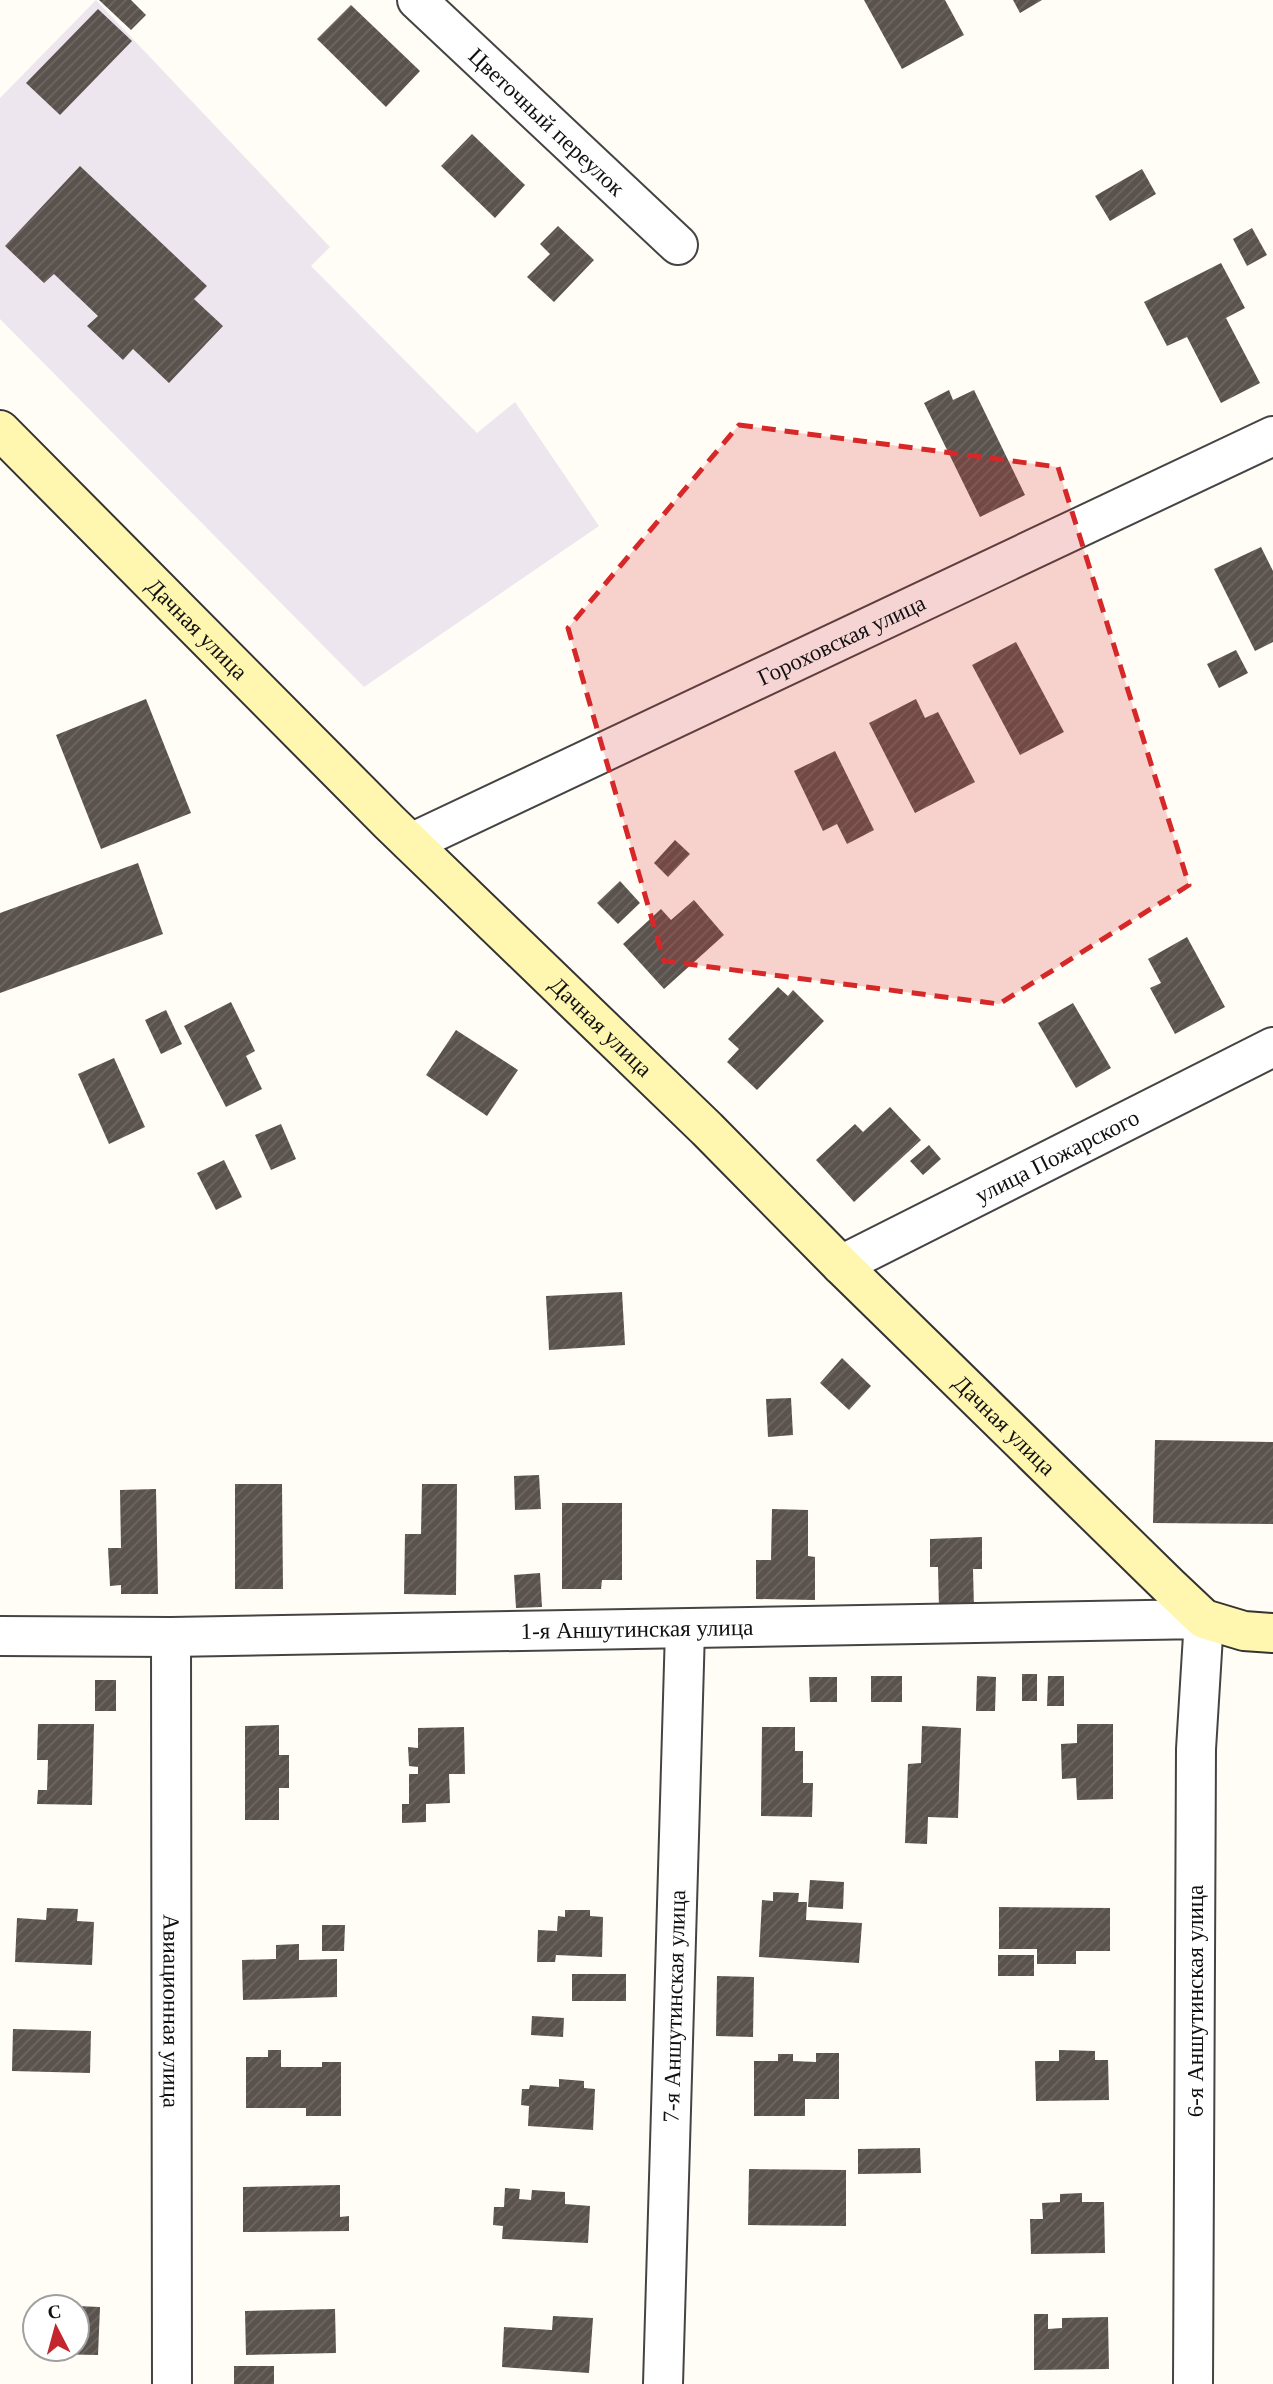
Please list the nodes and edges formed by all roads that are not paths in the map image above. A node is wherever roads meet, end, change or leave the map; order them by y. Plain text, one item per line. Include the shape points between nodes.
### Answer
1 (417, 0) edge
2 (678, 245) dead end
3 (0, 430) edge
4 (1273, 436) edge
5 (411, 843) junction
6 (1273, 1047) edge
7 (841, 1265) junction
8 (1204, 1619) junction
9 (685, 1630) junction
10 (1273, 1633) edge
11 (0, 1636) edge
12 (171, 1637) junction
13 (172, 2384) edge
14 (663, 2384) edge
15 (1193, 2384) edge

1 - 2 street, Цветочный переулок
3 - 5 street, Дачная улица
4 - 5 street, Гороховская улица
5 - 7 street, Дачная улица
6 - 7 street, улица Пожарского
7 - 8 street, Дачная улица
8 - 9 street, 1-я Аншутинская улица
8 - 10 street, 1-я Аншутинская улица via 1244,1631
8 - 15 street, 6-я Аншутинская улица via 1196,1749
9 - 12 street, 1-я Аншутинская улица
9 - 14 street, 7-я Аншутинская улица
11 - 12 street, 1-я Аншутинская улица
12 - 13 street, Авиационная улица

